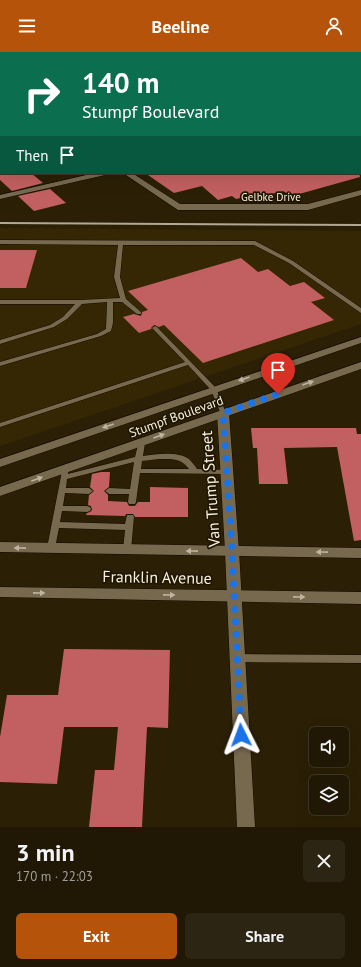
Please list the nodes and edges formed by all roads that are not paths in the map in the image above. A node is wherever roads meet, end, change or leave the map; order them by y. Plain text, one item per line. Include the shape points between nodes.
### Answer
1 (101, 174) edge
2 (128, 174) edge
3 (361, 192) edge
4 (0, 197) edge
5 (0, 242) edge
6 (122, 243) junction
7 (124, 300) junction
8 (110, 301) junction
9 (0, 302) edge
10 (80, 302) junction
11 (361, 311) edge
12 (139, 313) dead end
13 (155, 328) dead end
14 (361, 340) edge
15 (0, 342) edge
16 (189, 363) junction
17 (0, 364) edge
18 (361, 365) edge
19 (214, 389) junction
20 (223, 413) junction
21 (0, 425) edge
22 (141, 443) junction
23 (139, 458) junction
24 (0, 463) edge
25 (136, 471) junction
26 (195, 472) junction
27 (227, 472) junction
28 (65, 473) junction
29 (62, 490) junction
30 (89, 491) dead end
31 (108, 491) dead end
32 (0, 492) edge
33 (133, 492) junction
34 (132, 502) dead end
35 (59, 508) junction
36 (87, 508) dead end
37 (130, 517) dead end
38 (55, 526) junction
39 (130, 527) junction
40 (0, 548) edge
41 (51, 548) junction
42 (127, 550) junction
43 (232, 551) junction
44 (361, 553) edge
45 (0, 592) edge
46 (235, 596) junction
47 (361, 598) edge
48 (238, 658) junction
49 (361, 659) edge
50 (246, 827) edge

1 - 4 main road
2 - 3 main road, Gelbke Drive via 178,207 308,207
5 - 6 lane
6 - 7 lane via 117,277
6 - 11 lane via 255,243 291,262
7 - 8 lane
7 - 12 lane
8 - 10 lane
8 - 17 lane via 108,330 99,335
9 - 10 lane
10 - 15 lane via 66,318 52,326
13 - 16 lane
14 -> 19 main road, Stumpf Boulevard
16 - 19 lane
16 - 21 lane
20 -> 18 main road, Stumpf Boulevard
19 - 20 lane
19 -> 24 main road, Stumpf Boulevard
22 -> 20 main road, Stumpf Boulevard
20 - 27 main road, Van Trump Street
22 - 23 lane
22 - 28 main road, Stumpf Boulevard
23 - 25 lane
23 - 26 lane via 175,457 186,460
23 - 28 lane
25 - 26 lane
25 - 33 lane
26 - 27 lane
27 - 43 main road, Van Trump Street
28 - 29 lane
32 -> 28 main road, Stumpf Boulevard
29 - 30 lane
29 - 35 lane
31 - 33 lane
33 - 34 lane
35 - 36 lane
35 - 38 lane
37 - 39 lane
38 - 39 lane
38 - 41 lane
39 - 42 lane
41 -> 40 main road, Franklin Avenue
41 - 42 main road, Franklin Avenue
43 -> 42 main road, Franklin Avenue
44 -> 43 main road, Franklin Avenue
43 - 46 main road, Van Trump Street
45 -> 46 main road, Franklin Avenue
46 -> 47 main road, Franklin Avenue
46 - 48 main road, Van Trump Street
48 - 49 lane
48 - 50 main road, Van Trump Street

